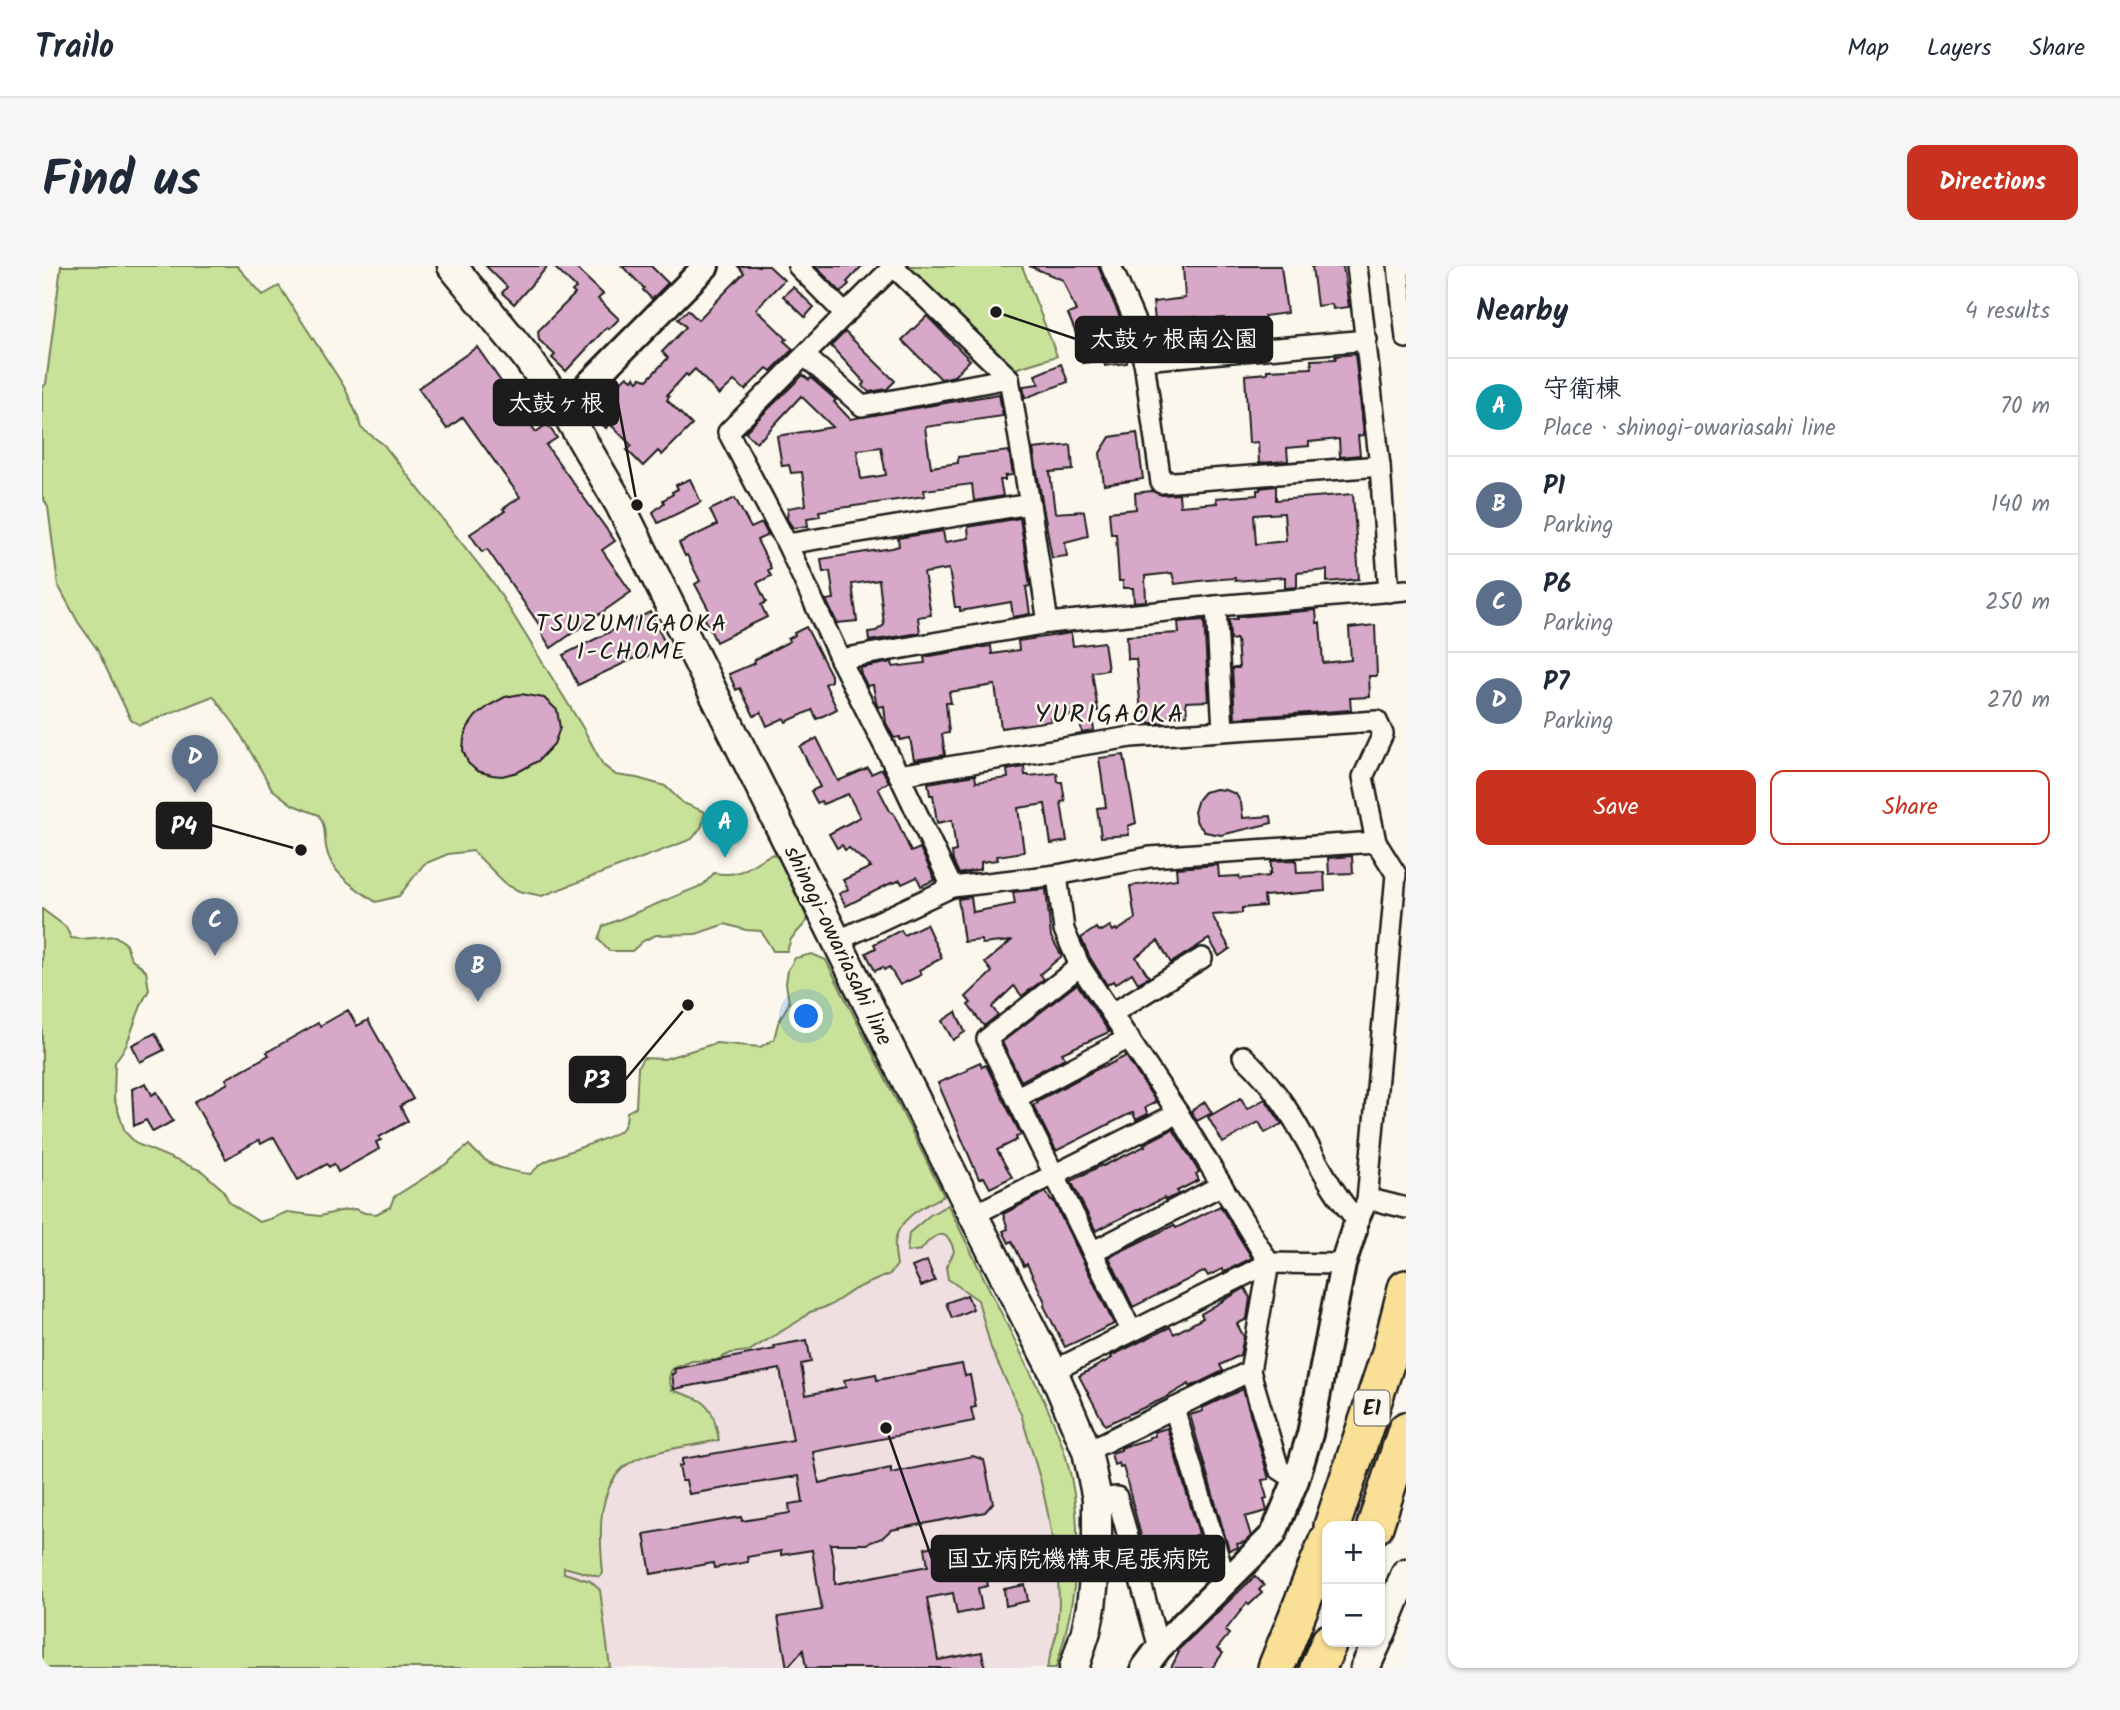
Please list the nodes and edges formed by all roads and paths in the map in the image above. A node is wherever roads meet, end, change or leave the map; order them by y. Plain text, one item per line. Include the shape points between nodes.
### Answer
1 (452, 266) edge
2 (706, 266) edge
3 (798, 266) edge
4 (894, 266) edge
5 (1111, 266) edge
6 (1357, 266) edge
7 (1398, 266) edge
8 (844, 313) junction
9 (1406, 338) edge
10 (1367, 340) junction
11 (805, 356) junction
12 (1143, 360) junction
13 (1009, 378) junction
14 (564, 409) junction
15 (1380, 466) junction
16 (1030, 503) junction
17 (788, 544) junction
18 (1397, 592) edge
19 (1216, 606) junction
20 (1048, 623) junction
21 (840, 659) junction
22 (1223, 730) junction
23 (898, 775) junction
24 (1376, 842) junction
25 (1057, 875) junction
26 (952, 887) junction
27 (837, 941) junction
28 (1202, 958) dead end
29 (1080, 966) junction
30 (1113, 1013) junction
31 (1129, 1038) junction
32 (1243, 1056) dead end
33 (1016, 1098) junction
34 (1178, 1113) junction
35 (1054, 1175) junction
36 (1222, 1185) junction
37 (1372, 1201) junction
38 (1406, 1208) edge
39 (973, 1215) junction
40 (1356, 1226) junction
41 (1092, 1252) junction
42 (1269, 1263) junction
43 (1343, 1264) junction
44 (1406, 1288) edge
45 (1131, 1330) junction
46 (1053, 1371) junction
47 (1250, 1371) junction
48 (1174, 1408) junction
49 (1406, 1430) edge
50 (1087, 1451) junction
51 (1296, 1480) junction
52 (1097, 1499) junction
53 (1334, 1521) edge
54 (1377, 1521) edge
55 (1322, 1553) edge
56 (1406, 1573) edge
57 (1226, 1581) junction
58 (1385, 1624) edge
59 (1159, 1647) junction
60 (1327, 1647) edge
61 (1375, 1647) edge
62 (1074, 1668) edge
63 (1144, 1668) edge
64 (1276, 1668) edge
65 (1318, 1668) edge
66 (1365, 1668) edge

1 - 14 main road, shinogi-owariasahi line
2 - 14 street
3 - 8 street
4 - 8 street
4 - 13 street
5 - 12 street via 1140,333
6 - 10 street
7 - 9 street
8 - 11 street
10 - 12 street
10 - 15 street
11 - 13 street via 862,406
11 - 17 street via 728,432
12 - 15 street via 1161,483
13 - 16 street
14 - 27 main road, shinogi-owariasahi line via 620,505
15 - 18 street
16 - 17 street
16 - 20 street
17 - 21 street
18 - 19 street
19 - 20 street
19 - 22 street
20 - 21 street
21 - 23 street
22 - 23 street via 1131,737
22 - 24 street via 1377,720 1384,734 1363,777
23 - 26 street
24 - 25 street via 1150,857
24 - 37 street via 1396,874
25 - 26 street
25 - 29 street via 1064,930
26 - 27 street
27 - 39 main road, shinogi-owariasahi line
28 - 30 street
29 - 30 street
29 - 33 street via 987,1039
30 - 31 street
31 - 33 street
31 - 34 street
32 - 40 street via 1286,1108
33 - 35 street
34 - 35 street
34 - 36 street
35 - 39 street
35 - 41 street
36 - 41 street
36 - 42 street
37 - 38 street
37 - 40 street
39 - 46 main road, shinogi-owariasahi line
40 - 43 street
41 - 45 street
42 - 43 street
42 - 45 street
42 - 47 street
43 - 51 street via 1310,1434
44 - 53 highway, E1 via 1390,1352
45 - 46 street
46 - 50 main road, shinogi-owariasahi line
47 - 48 street
47 - 51 street via 1279,1469
48 - 50 street
48 - 57 street
49 - 54 highway, E1
50 - 52 main road, shinogi-owariasahi line
51 - 57 street via 1273,1535
52 - 59 street via 1117,1497
52 - 62 main road, shinogi-owariasahi line via 1094,1583
55 - 64 highway
56 - 58 main road
57 - 59 street
59 - 63 street
60 - 65 highway
61 - 66 main road

